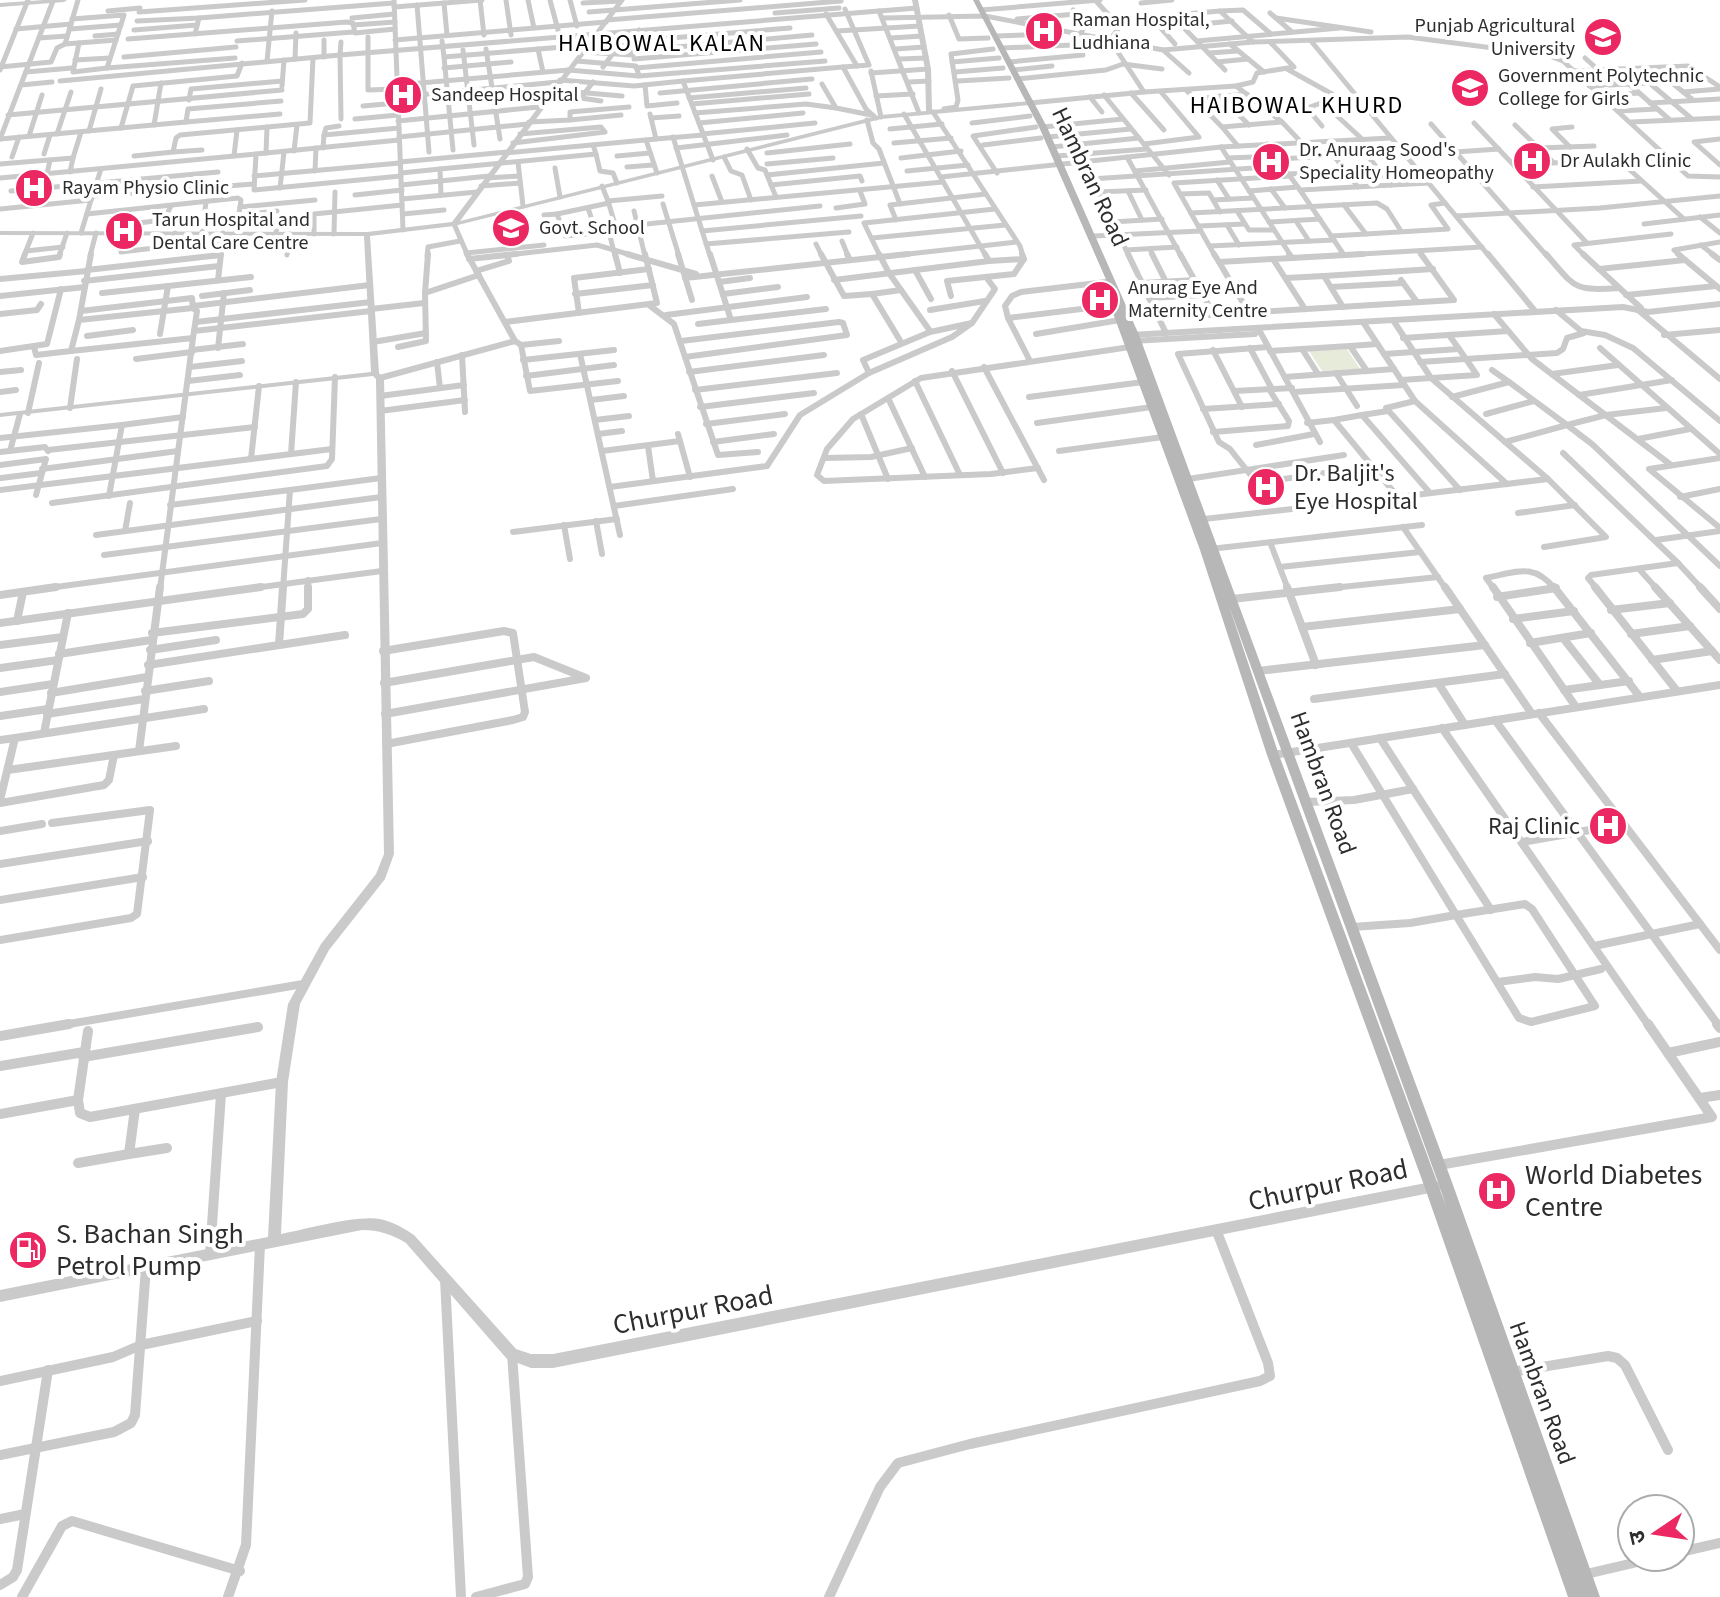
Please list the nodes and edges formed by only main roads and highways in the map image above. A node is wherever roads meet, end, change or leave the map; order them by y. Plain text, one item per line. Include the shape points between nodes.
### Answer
1 (969, 0) edge
2 (980, 10) edge
3 (1043, 135) junction
4 (1131, 340) junction
5 (1188, 487) junction
6 (1210, 549) junction
7 (1439, 1187) junction
8 (1577, 1576) junction
9 (1577, 1597) edge
10 (1591, 1597) edge

1 - 2 main road, Hambran Road
2 - 3 main road, Hambran Road
3 - 4 main road, Hambran Road
3 - 4 main road, Hambran Road via 1094,236
4 - 5 main road, Hambran Road
4 - 5 main road, Hambran Road via 1163,437
5 - 6 main road, Hambran Road
5 - 6 main road, Hambran Road via 1204,519
6 - 7 main road, Hambran Road via 1273,755
6 - 7 main road, Hambran Road via 1439,1165
7 - 8 main road, Hambran Road
7 - 8 main road, Hambran Road via 1511,1372
8 - 9 main road, Hambran Road
8 - 10 main road, Hambran Road

